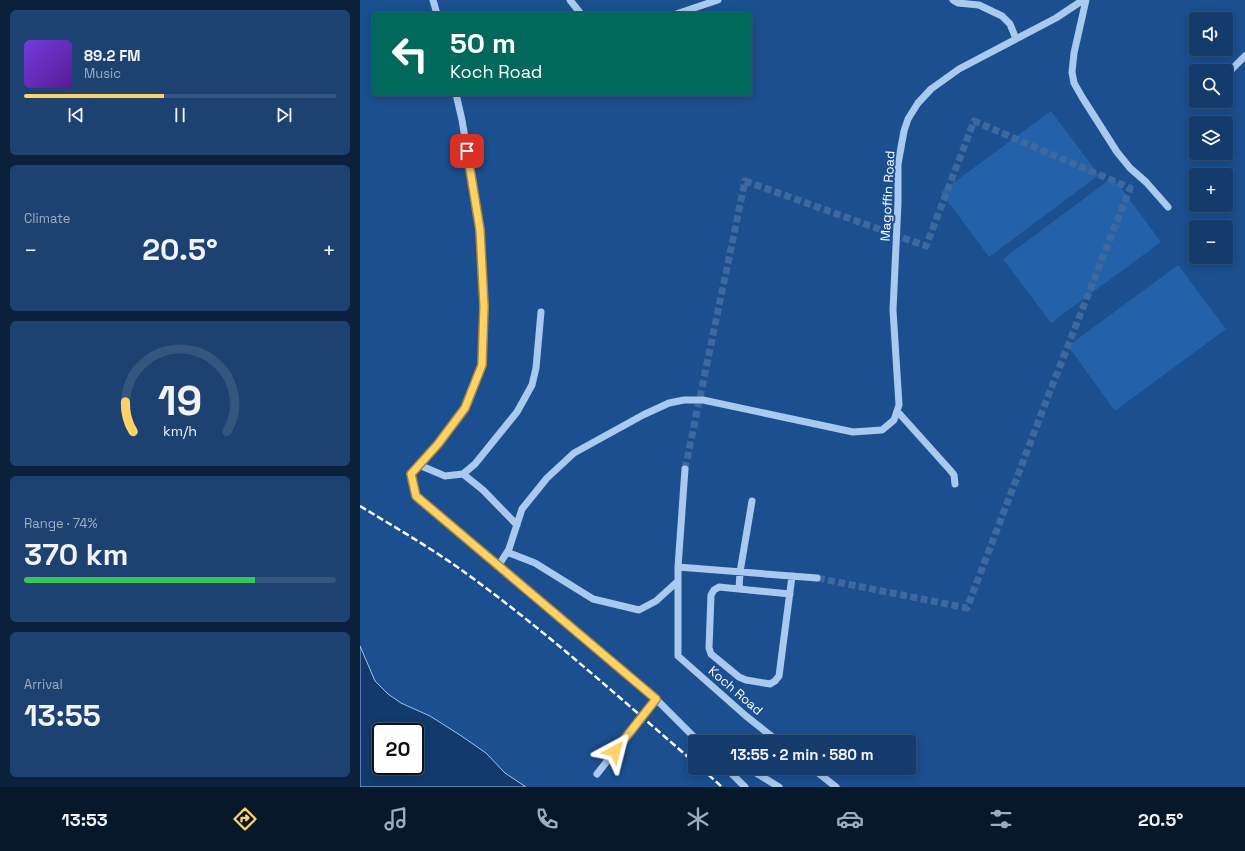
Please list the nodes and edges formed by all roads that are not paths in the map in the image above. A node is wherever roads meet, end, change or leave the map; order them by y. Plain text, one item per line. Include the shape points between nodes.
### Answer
1 (433, 0) edge
2 (570, 0) edge
3 (718, 0) edge
4 (953, 0) edge
5 (1083, 0) edge
6 (1086, 0) edge
7 (436, 12) edge
8 (579, 12) edge
9 (682, 12) edge
10 (1016, 38) junction
11 (1245, 56) edge
12 (1233, 68) edge
13 (456, 96) edge
14 (1168, 207) dead end
15 (541, 312) dead end
16 (897, 411) junction
17 (419, 465) junction
18 (685, 469) tunnel mouth
19 (463, 474) junction
20 (955, 484) dead end
21 (752, 501) dead end
22 (517, 524) junction
23 (507, 552) junction
24 (499, 565) junction
25 (678, 568) junction
26 (740, 572) junction
27 (792, 576) junction
28 (817, 578) tunnel mouth
29 (678, 581) junction
30 (738, 589) junction
31 (790, 594) junction
32 (656, 699) junction
33 (690, 733) joint
34 (693, 735) edge
35 (770, 735) edge
36 (597, 774) dead end
37 (733, 775) edge
38 (759, 775) edge
39 (821, 775) edge
40 (745, 787) edge
41 (779, 787) edge
42 (836, 787) edge

1 - 7 street
2 - 8 street
3 - 9 street
4 - 10 street via 958,3 979,5 1002,16 1010,24
5 - 10 street, Magoffin Road via 1056,18
6 - 14 street via 1074,54 1074,83 1117,152
10 - 16 street, Magoffin Road via 959,70 932,89 918,103 908,119 898,164 893,310 899,405
11 - 12 street
13 - 17 street via 480,230 484,306 482,365 465,408
15 - 19 street via 532,385 517,412 475,464
16 - 20 street via 950,470
16 - 22 street via 894,420 882,430 853,432 703,400 669,403 574,453 543,483 522,510
17 - 19 street via 446,476
17 - 24 street via 411,474 416,496
18 - 25 street
19 - 22 street
21 - 26 street
22 - 23 street
23 - 24 street
23 - 29 street via 536,563 593,599 639,610 656,600
24 - 32 street
25 - 26 street
25 - 29 street
26 - 27 street
26 - 30 street
27 - 28 street
27 - 31 street
29 - 35 street, Koch Road via 678,656
30 - 31 street
30 - 31 street via 718,587 711,595 711,654 739,677 770,684 779,676
32 - 33 street
32 - 36 street
33 - 34 street
37 - 40 street
38 - 41 street
39 - 42 street

